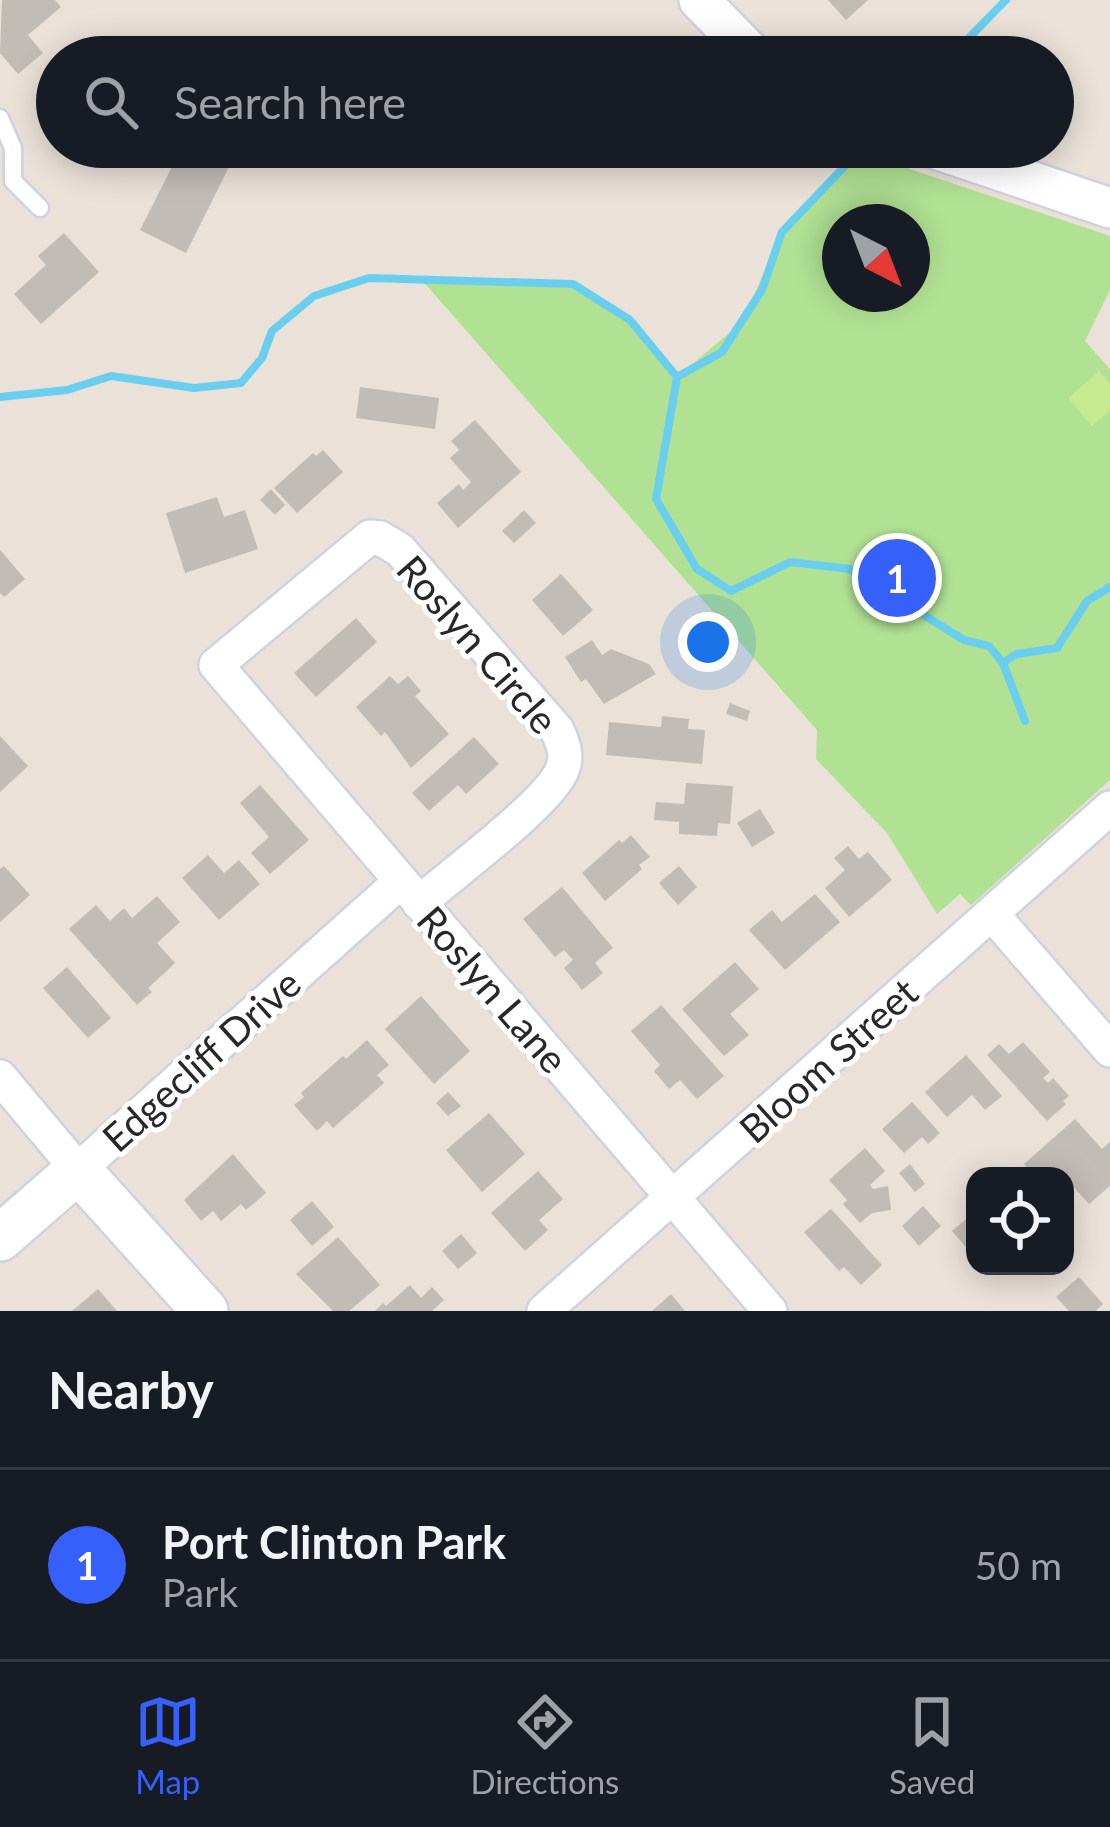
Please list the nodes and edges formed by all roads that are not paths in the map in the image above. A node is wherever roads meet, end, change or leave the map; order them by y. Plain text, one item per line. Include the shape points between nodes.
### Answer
1 (699, 0) edge
2 (734, 36) edge
3 (0, 118) edge
4 (992, 168) edge
5 (40, 208) dead end
6 (1110, 208) edge
7 (217, 665) joint
8 (1110, 808) edge
9 (410, 892) junction
10 (992, 914) junction
11 (1110, 1050) edge
12 (0, 1077) edge
13 (78, 1170) junction
14 (672, 1198) junction
15 (0, 1238) edge
16 (205, 1311) edge
17 (544, 1311) edge
18 (770, 1311) edge

1 - 2 street
3 - 5 lane via 13,148 13,181
4 - 6 street
7 - 9 street, Roslyn Lane
7 - 9 street, Roslyn Circle via 370,537 380,538 400,550 557,730 566,749 562,772 544,795
8 - 10 street, Bloom Street
9 - 13 street, Edgecliff Drive
9 - 14 street, Roslyn Lane
10 - 11 street
10 - 14 street, Bloom Street
12 - 13 street
13 - 15 main road, Edgecliff Drive
13 - 16 main road
14 - 17 street, Bloom Street
14 - 18 street, Roslyn Lane

